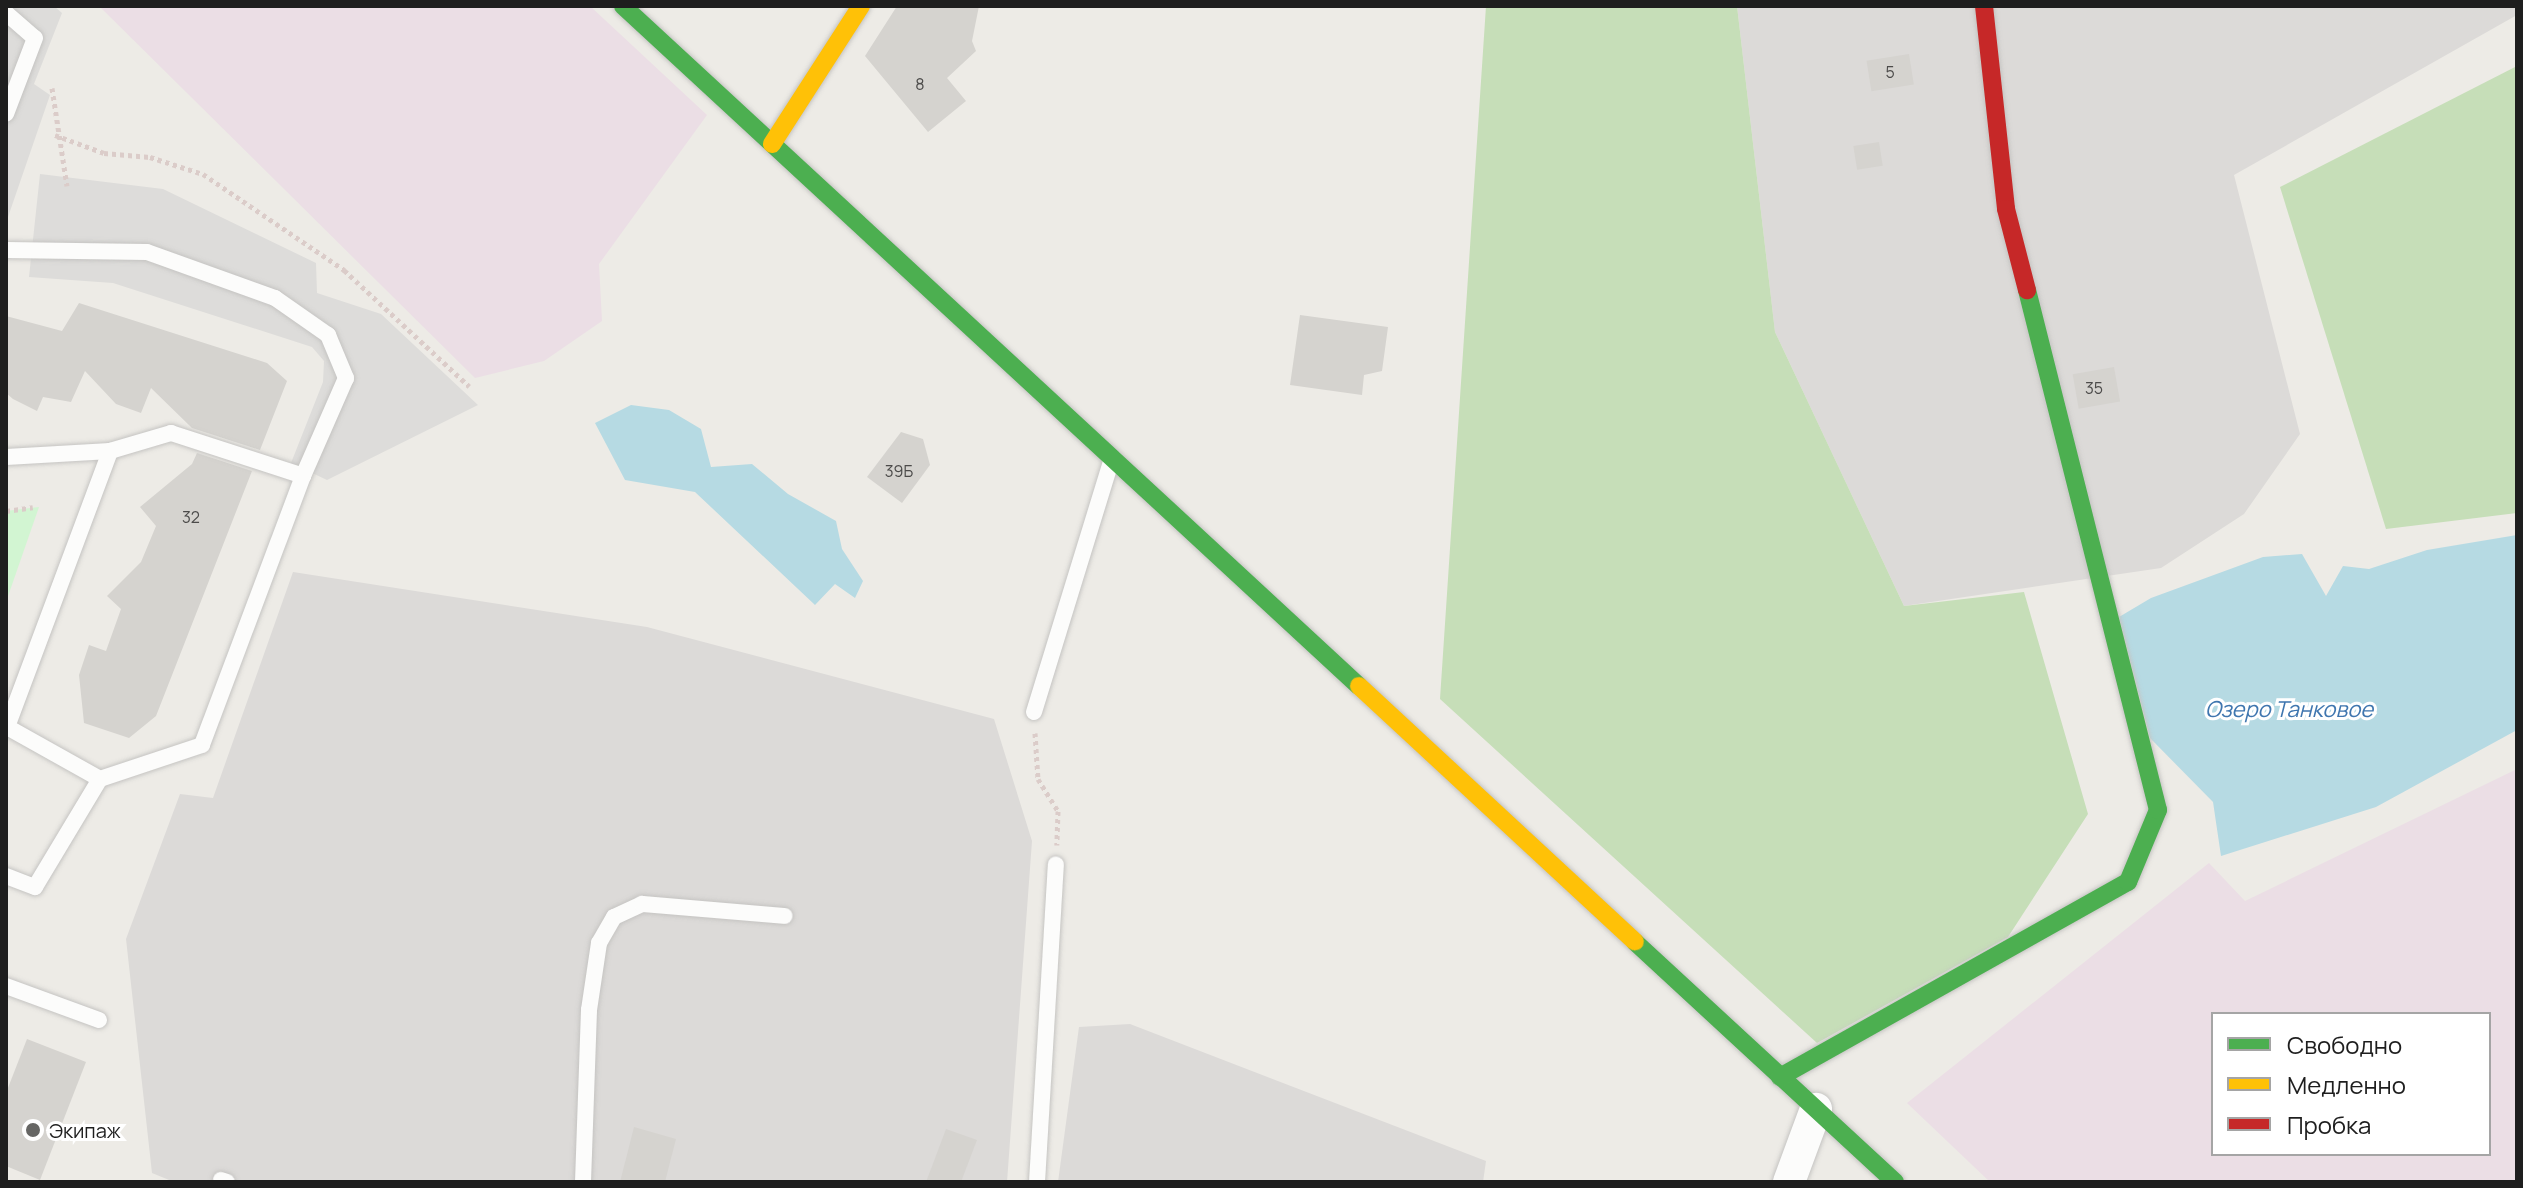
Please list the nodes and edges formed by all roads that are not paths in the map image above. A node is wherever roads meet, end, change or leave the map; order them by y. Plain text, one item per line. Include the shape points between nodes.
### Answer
1 (623, 6) edge
2 (861, 6) edge
3 (1984, 6) edge
4 (6, 13) edge
5 (6, 114) edge
6 (772, 144) junction
7 (6, 250) edge
8 (110, 451) junction
9 (1113, 456) junction
10 (6, 457) edge
11 (303, 476) junction
12 (1034, 712) road end
13 (6, 726) edge
14 (100, 779) junction
15 (1056, 865) road end
16 (6, 876) edge
17 (784, 916) dead end
18 (6, 986) edge
19 (99, 1020) dead end
20 (1780, 1077) junction
21 (1816, 1109) junction
22 (583, 1182) edge
23 (1037, 1182) edge
24 (1789, 1182) edge
25 (1895, 1182) edge

1 - 6 street
2 - 6 street
3 - 20 street via 2006,209 2158,810 2128,882
4 - 5 lane via 35,38
6 - 9 street
7 - 11 lane via 147,252 275,298 328,335 346,378
8 - 10 lane
8 - 11 lane via 171,433
8 - 13 lane
9 - 12 lane
9 - 20 street
11 - 14 lane via 202,745
13 - 14 lane
14 - 16 lane via 35,887
15 - 23 lane
17 - 22 lane via 642,904 614,917 599,943 589,1010
18 - 19 lane
20 - 21 street
21 - 24 street
21 - 25 street

